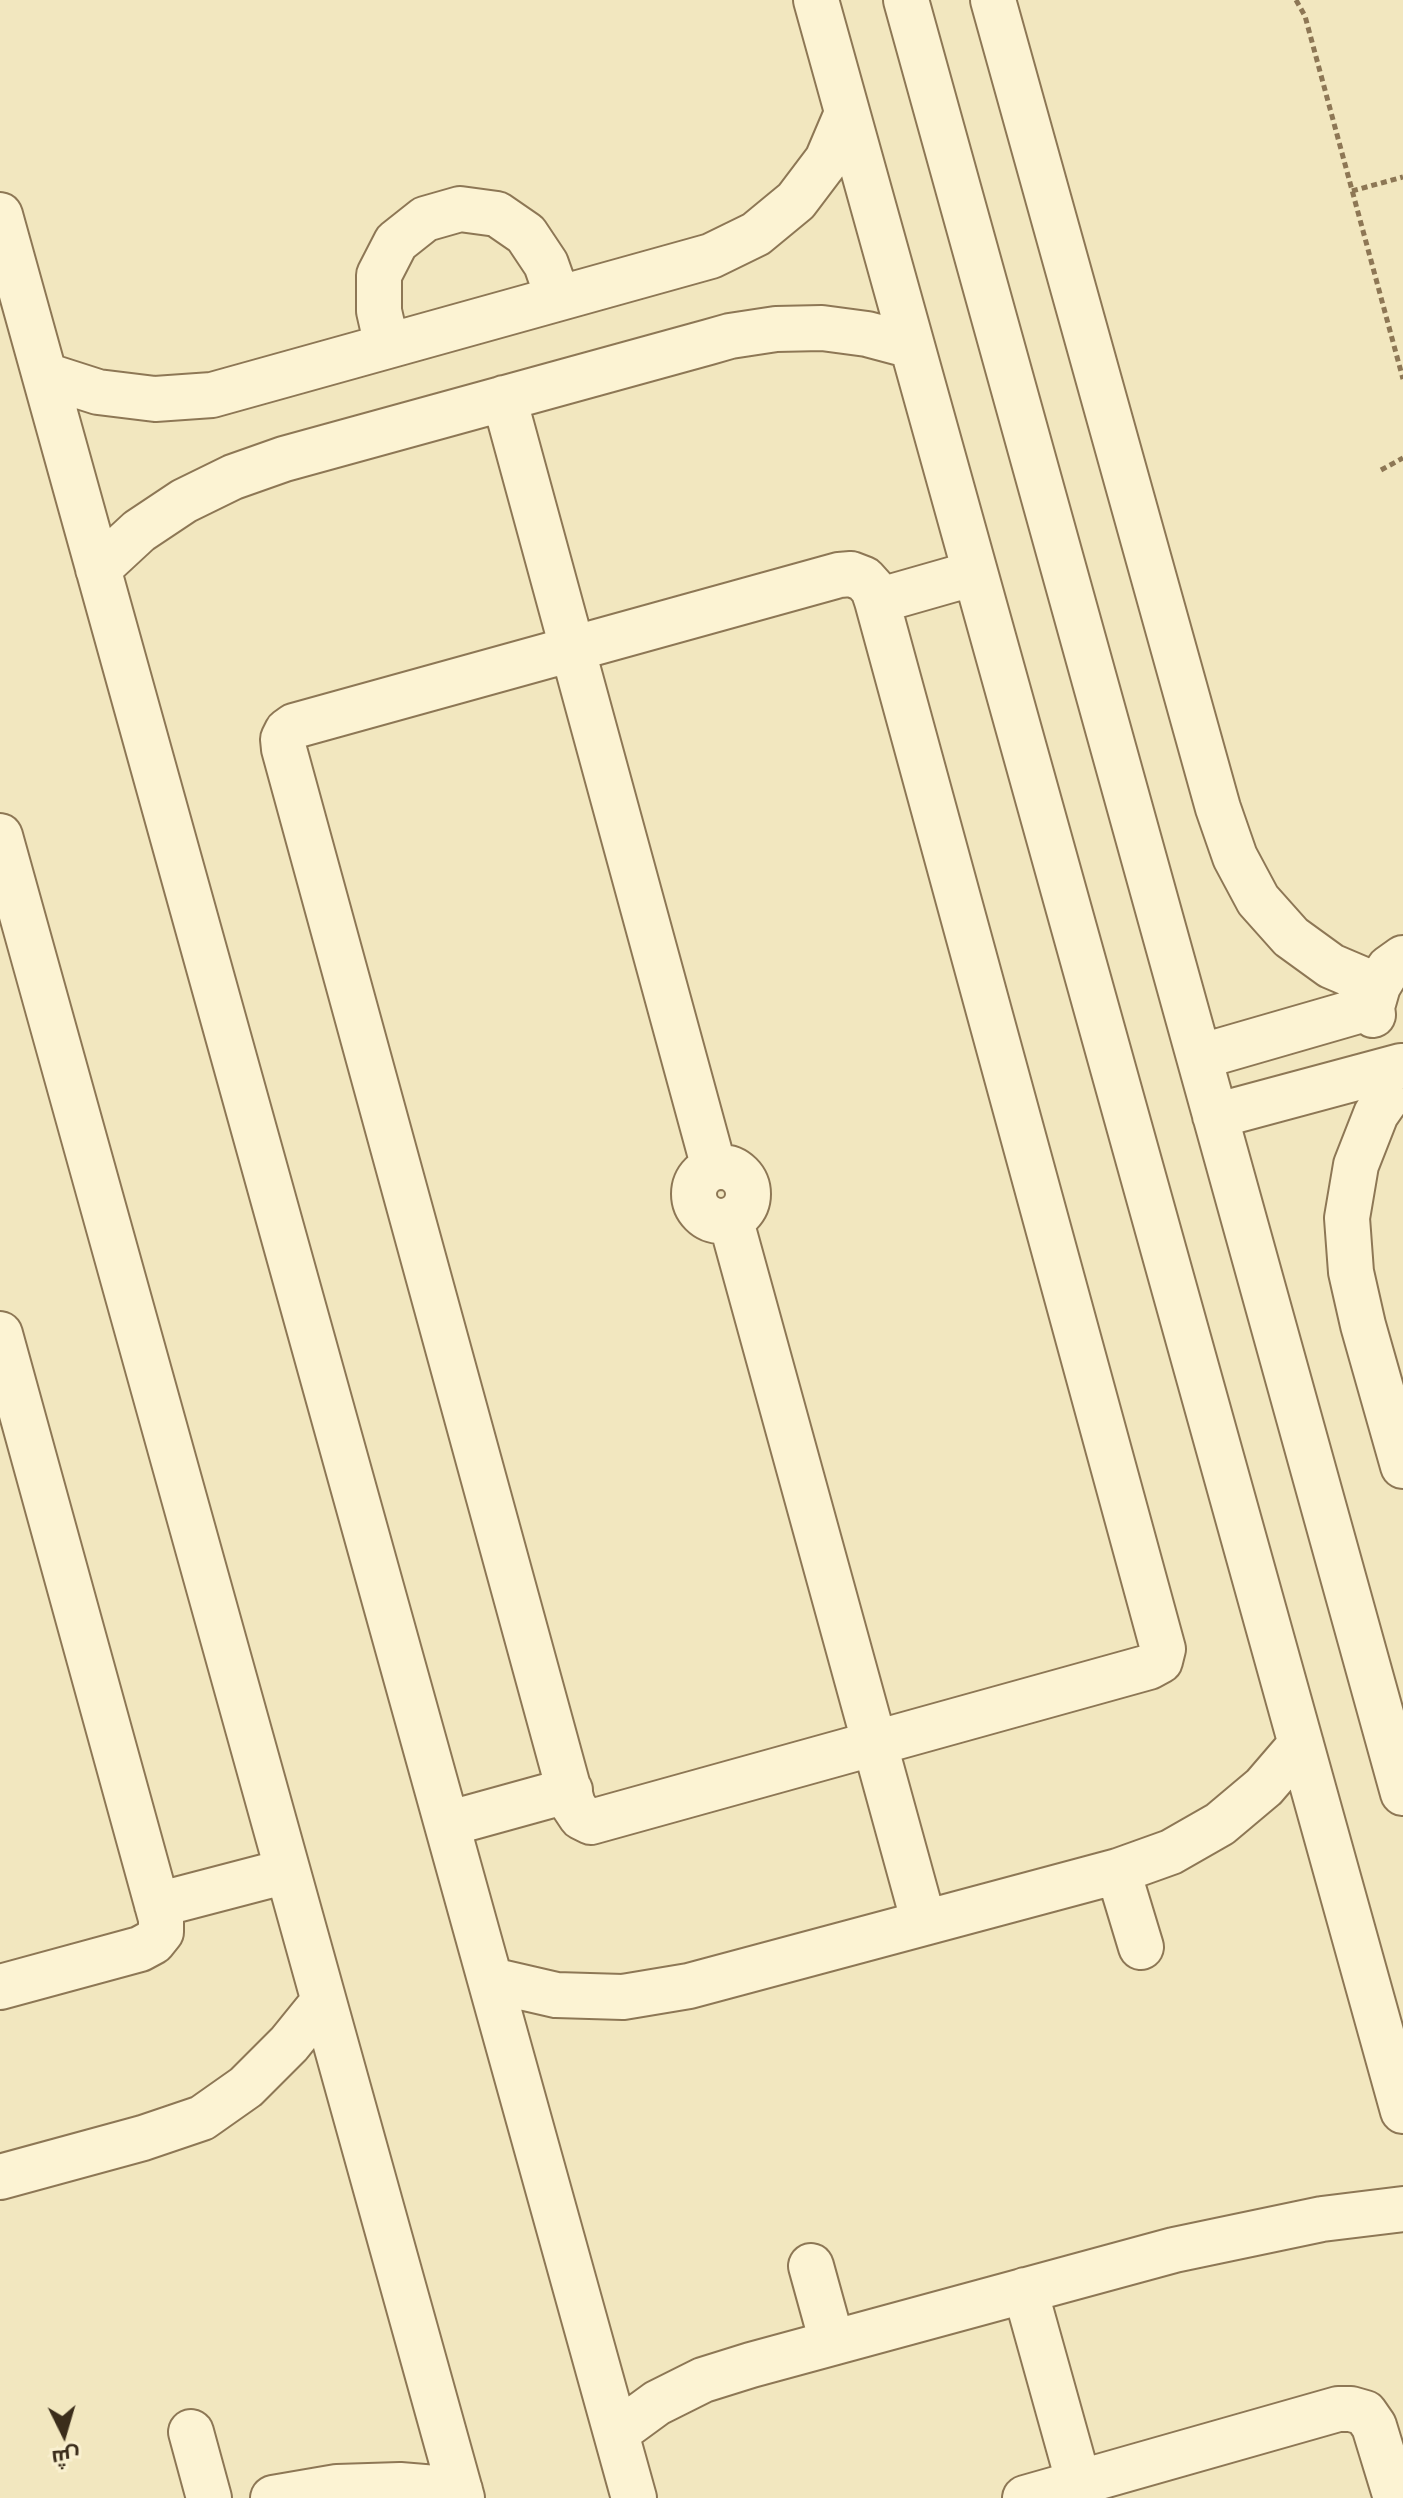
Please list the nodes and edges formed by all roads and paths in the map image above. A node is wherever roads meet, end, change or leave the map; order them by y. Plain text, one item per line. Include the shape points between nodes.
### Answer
1 (816, 0) edge
2 (906, 0) edge
3 (993, 0) edge
4 (1296, 0) edge
5 (847, 113) junction
6 (1403, 177) edge
7 (1352, 191) junction
8 (0, 215) edge
9 (558, 298) junction
10 (387, 346) junction
11 (912, 346) junction
12 (45, 375) junction
13 (1403, 379) edge
14 (504, 398) junction
15 (1403, 458) edge
16 (1381, 470) dead end
17 (98, 569) junction
18 (975, 573) junction
19 (877, 601) junction
20 (573, 649) junction
21 (0, 836) edge
22 (1384, 983) edge
23 (1199, 1057) junction
24 (1402, 1069) edge
25 (1215, 1116) junction
26 (0, 1334) edge
27 (1403, 1466) edge
28 (1301, 1744) junction
29 (875, 1745) junction
30 (570, 1790) junction
31 (1403, 1793) edge
32 (447, 1824) junction
33 (287, 1871) junction
34 (1118, 1871) junction
35 (157, 1905) junction
36 (924, 1923) junction
37 (1141, 1947) dead end
38 (491, 1980) junction
39 (0, 1987) edge
40 (323, 2002) junction
41 (1403, 2111) edge
42 (0, 2177) edge
43 (1403, 2209) edge
44 (811, 2266) dead end
45 (1025, 2290) junction
46 (832, 2342) junction
47 (191, 2432) dead end
48 (616, 2433) junction
49 (1392, 2442) edge
50 (1081, 2490) edge
51 (461, 2494) edge
52 (209, 2498) edge
53 (273, 2498) edge
54 (634, 2498) edge
55 (1025, 2498) edge
56 (1396, 2498) edge

1 - 5 street
2 - 23 street
3 - 22 street via 1235,857 1258,900 1291,937 1331,966
4 - 7 path via 1305,16
5 - 9 street via 827,160 796,201 756,234 711,256
5 - 11 street
6 - 7 path
7 - 13 path
8 - 12 street
9 - 10 street
9 - 10 street via 546,264 526,234 497,214 460,209 425,219 396,242 379,275 379,311
10 - 12 street via 212,395 141,398 98,392
11 - 14 street via 822,328 776,329 730,336
11 - 18 street
12 - 17 street
14 - 17 street via 233,477 139,531
14 - 20 street
15 - 16 path
17 - 32 street
18 - 19 street
18 - 28 street
19 - 20 street via 864,579 839,575
19 - 29 street via 1163,1649 1160,1661 1149,1667
20 - 29 street via 714,1168 701,1175 694,1203 716,1222 731,1221
20 - 30 street via 294,726 283,739
21 - 33 street
22 - 23 street
22 - 24 street via 1374,1030
23 - 25 street
24 - 25 street
24 - 27 street via 1376,1114 1356,1165 1347,1218 1351,1272
25 - 31 street
26 - 35 street
28 - 34 street via 1264,1787 1220,1824 1171,1852
28 - 41 street
29 - 30 street via 591,1822 573,1805
29 - 36 street
30 - 32 street
32 - 38 street
33 - 35 street
33 - 40 street
34 - 36 street
34 - 37 street
35 - 39 street via 161,1932 140,1949
36 - 38 street via 689,1986 623,1997 556,1995
38 - 48 street
40 - 42 street via 246,2087 202,2118
40 - 51 street
43 - 45 street via 1322,2219 1187,2247
44 - 46 street
45 - 46 street
45 - 50 street
46 - 48 street via 703,2380 657,2403
47 - 52 street
48 - 54 street
49 - 50 street via 1365,2413 1338,2409
49 - 56 street
50 - 55 street
51 - 53 street via 400,2485 337,2487

